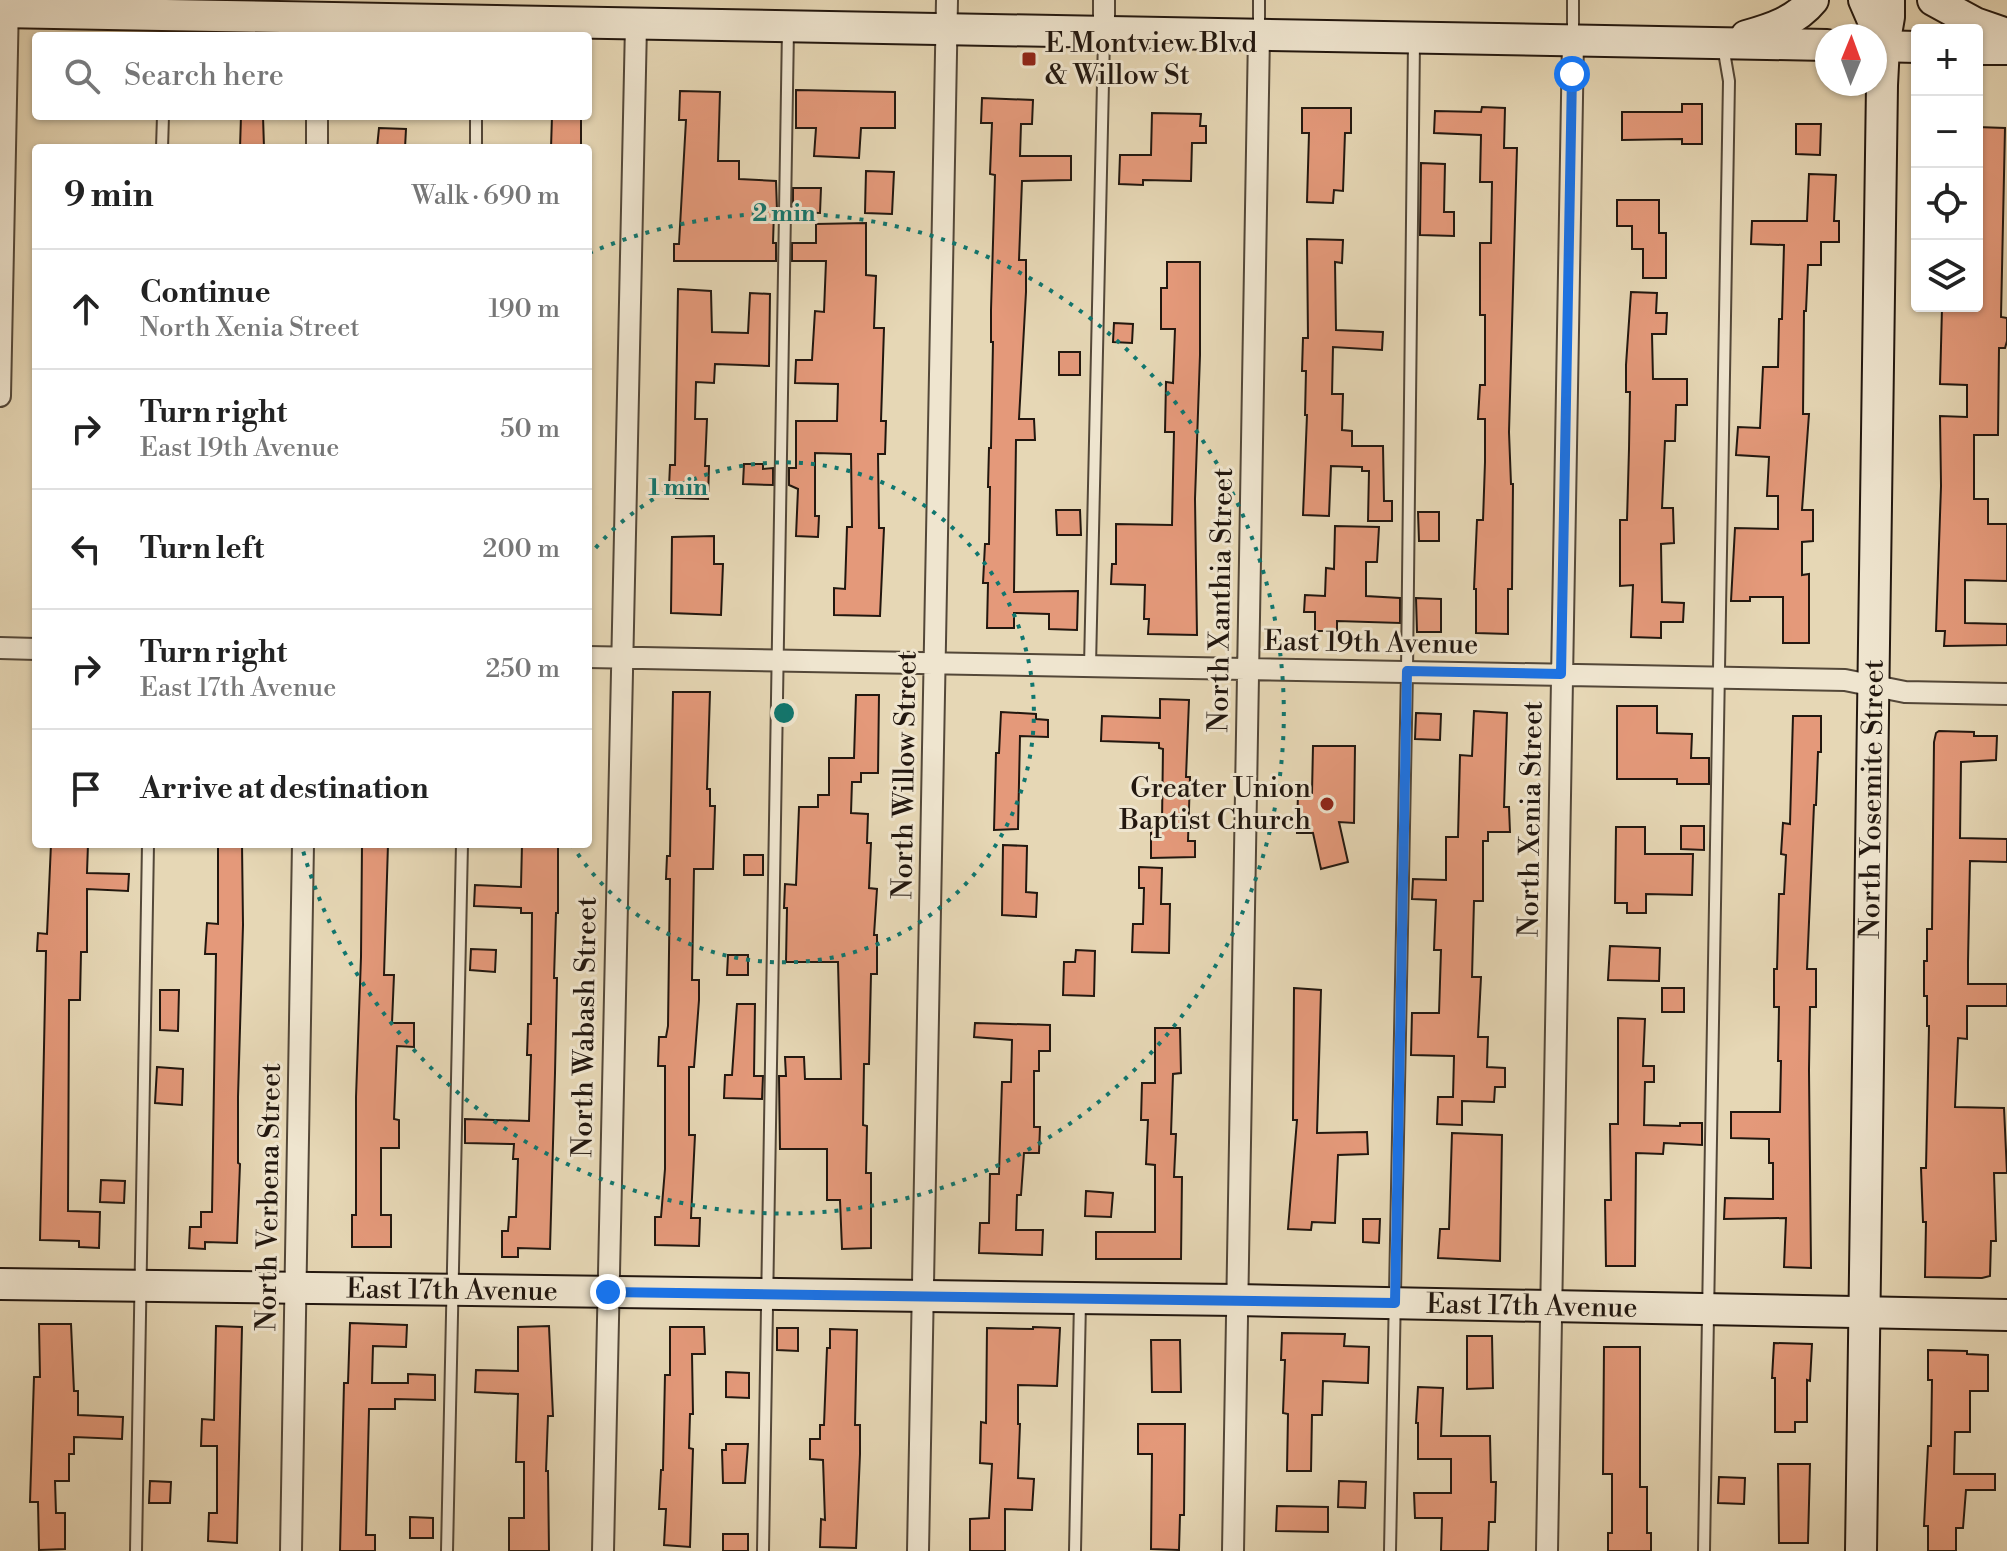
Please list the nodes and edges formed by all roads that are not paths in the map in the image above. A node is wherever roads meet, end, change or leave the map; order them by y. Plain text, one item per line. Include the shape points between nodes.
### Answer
1 (1104, 0) edge
2 (1259, 0) edge
3 (1573, 0) edge
4 (1813, 0) edge
5 (1864, 0) edge
6 (1889, 0) edge
7 (1933, 0) edge
8 (5, 8) edge
9 (947, 15) edge
10 (1872, 24) edge
11 (1887, 24) edge
12 (636, 25) junction
13 (788, 27) junction
14 (319, 28) edge
15 (478, 29) edge
16 (1104, 32) junction
17 (1259, 34) junction
18 (2007, 34) edge
19 (1414, 37) junction
20 (1573, 40) junction
21 (1723, 42) junction
22 (1815, 45) edge
23 (1887, 46) edge
24 (1911, 47) edge
25 (1983, 49) edge
26 (2007, 49) edge
27 (1879, 96) edge
28 (163, 120) edge
29 (317, 120) edge
30 (476, 120) edge
31 (162, 144) edge
32 (317, 144) edge
33 (476, 144) edge
34 (0, 396) edge
35 (0, 648) edge
36 (32, 649) edge
37 (592, 657) edge
38 (621, 658) junction
39 (777, 660) junction
40 (935, 663) junction
41 (1090, 666) junction
42 (1247, 669) junction
43 (1407, 671) junction
44 (1561, 674) junction
45 (1720, 677) junction
46 (1875, 687) junction
47 (2007, 694) edge
48 (148, 848) edge
49 (303, 848) edge
50 (462, 848) edge
51 (0, 1284) edge
52 (140, 1286) junction
53 (295, 1288) junction
54 (451, 1290) junction
55 (608, 1292) junction
56 (767, 1294) junction
57 (922, 1296) junction
58 (1080, 1298) junction
59 (1237, 1300) junction
60 (1395, 1303) junction
61 (1551, 1305) junction
62 (1708, 1309) junction
63 (1864, 1313) junction
64 (2007, 1315) edge
65 (136, 1551) edge
66 (291, 1551) edge
67 (447, 1551) edge
68 (603, 1551) edge
69 (763, 1551) edge
70 (918, 1551) edge
71 (1075, 1551) edge
72 (1233, 1551) edge
73 (1390, 1551) edge
74 (1547, 1551) edge
75 (1704, 1551) edge
76 (1861, 1551) edge

1 - 16 street
2 - 17 lane
3 - 20 lane
4 - 21 main road via 1783,23
5 - 10 main road
6 - 11 main road, North Yosemite Street
7 - 18 main road
8 - 14 main road
8 - 34 street
9 - 13 main road
9 - 16 main road
9 - 40 street, North Willow Street
12 - 13 main road
12 - 15 main road
12 - 38 street, North Wabash Street
13 - 39 lane
14 - 15 main road
16 - 17 main road
16 - 41 lane
17 - 19 main road
17 - 42 street, North Xanthia Street
19 - 20 main road
19 - 43 lane
20 - 21 main road
20 - 44 street, North Xenia Street
21 - 22 main road
21 - 45 lane via 1729,81
23 - 24 main road
25 - 26 main road
27 - 46 main road, North Yosemite Street
28 - 31 lane
29 - 32 street
30 - 33 lane
35 - 36 street
37 - 38 street, East 19th Avenue
38 - 39 street, East 19th Avenue
38 - 55 street, North Wabash Street
39 - 40 street, East 19th Avenue
39 - 56 lane
40 - 41 street, East 19th Avenue
40 - 57 street, North Willow Street
41 - 42 street, East 19th Avenue
42 - 43 street, East 19th Avenue
42 - 59 street, North Xanthia Street
43 - 44 street, East 19th Avenue
43 - 60 lane
44 - 45 street, East 19th Avenue
44 - 61 street, North Xenia Street
45 - 46 street, East 19th Avenue via 1845,680
45 - 62 lane
46 - 47 street, East 19th Avenue
46 - 63 main road, North Yosemite Street
48 - 52 lane
49 - 53 street, North Verbena Street
50 - 54 lane
51 - 52 main road, East 17th Avenue
52 - 53 main road, East 17th Avenue
52 - 65 lane
53 - 54 main road, East 17th Avenue
53 - 66 street, North Verbena Street
54 - 55 main road, East 17th Avenue
54 - 67 lane
55 - 56 main road, East 17th Avenue
55 - 68 street, North Wabash Street
56 - 57 main road, East 17th Avenue
56 - 69 lane
57 - 58 main road, East 17th Avenue
57 - 70 street, North Willow Street
58 - 59 main road, East 17th Avenue
58 - 71 lane
59 - 60 main road, East 17th Avenue
59 - 72 street, North Xanthia Street
60 - 61 main road, East 17th Avenue
60 - 73 lane
61 - 62 main road, East 17th Avenue
61 - 74 street, North Xenia Street
62 - 63 main road, East 17th Avenue
62 - 75 lane
63 - 64 main road, East 17th Avenue
63 - 76 main road, North Yosemite Street

